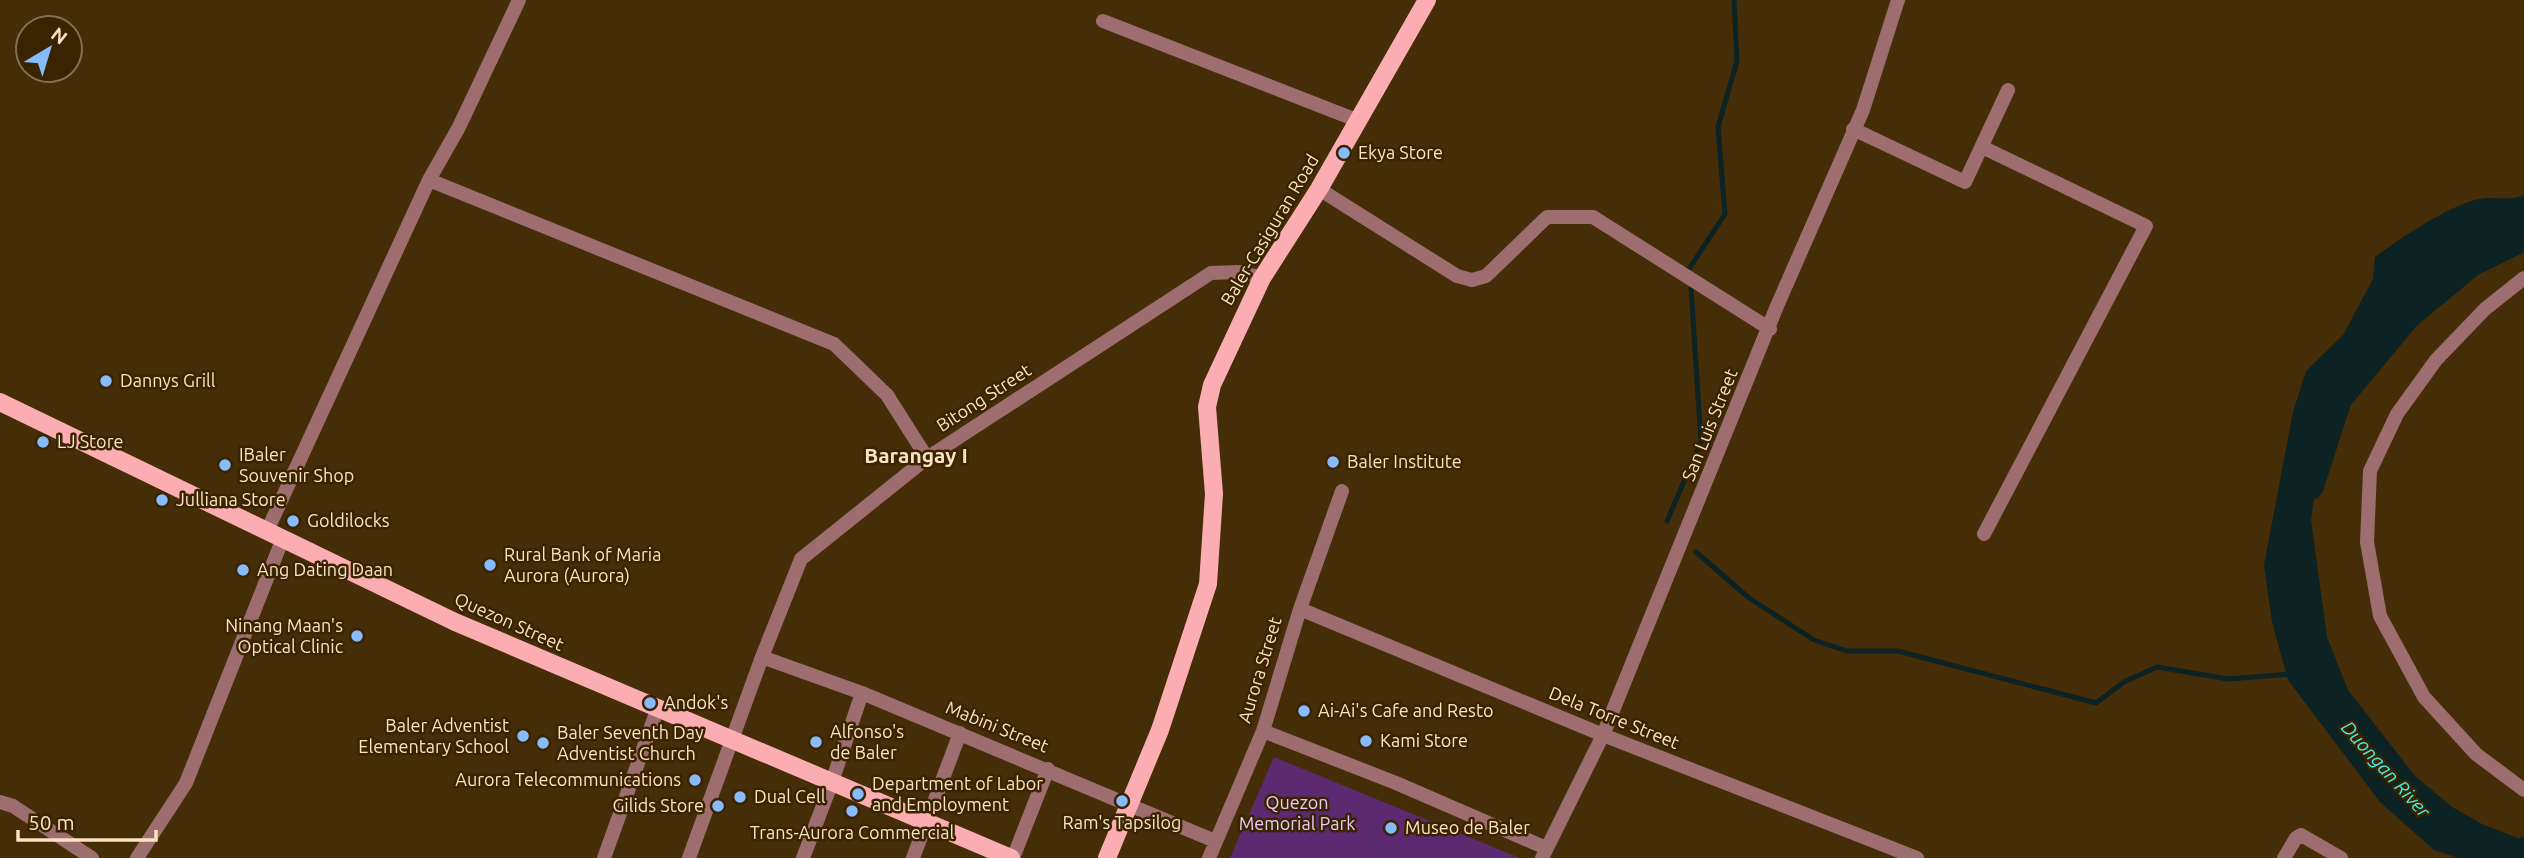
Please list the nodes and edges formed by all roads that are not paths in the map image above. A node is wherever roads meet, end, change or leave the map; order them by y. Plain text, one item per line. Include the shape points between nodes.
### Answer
1 (519, 0) edge
2 (1427, 0) edge
3 (1898, 0) edge
4 (1103, 21) dead end
5 (2008, 90) dead end
6 (1359, 121) junction
7 (1853, 129) junction
8 (1982, 147) junction
9 (429, 180) junction
10 (1319, 189) junction
11 (1262, 278) junction
12 (2524, 278) edge
13 (1770, 330) junction
14 (0, 402) edge
15 (928, 458) junction
16 (1342, 491) dead end
17 (1984, 534) dead end
18 (275, 535) junction
19 (1300, 608) junction
20 (762, 657) junction
21 (863, 693) junction
22 (657, 709) junction
23 (1263, 731) junction
24 (960, 733) junction
25 (1603, 735) junction
26 (732, 740) junction
27 (1048, 769) junction
28 (832, 782) junction
29 (2524, 790) edge
30 (0, 802) edge
31 (1129, 803) junction
32 (927, 822) junction
33 (1215, 841) junction
34 (1544, 853) edge
35 (1902, 855) edge
36 (92, 858) edge
37 (137, 858) edge
38 (604, 858) edge
39 (689, 858) edge
40 (803, 858) edge
41 (913, 858) edge
42 (1012, 858) edge
43 (1107, 858) edge
44 (1209, 858) edge
45 (1917, 858) edge
46 (2284, 858) edge
47 (2341, 858) edge

1 - 9 street
2 - 6 main road, Baler-Casiguran Road
3 - 7 street, San Luis Street
4 - 6 street
5 - 8 street
6 - 10 main road, Baler-Casiguran Road
7 - 8 street via 1965,182
7 - 13 street, San Luis Street
8 - 17 street via 2146,226
9 - 15 street via 834,344 887,395
9 - 18 street
10 - 11 main road, Baler-Casiguran Road
10 - 13 street via 1457,276 1472,280 1486,276 1547,217 1593,217
11 - 15 street, Bitong Street via 1240,272 1211,273
11 - 31 main road, Baler-Casiguran Road via 1235,331 1207,407 1214,494 1208,584 1169,707
12 - 29 street via 2485,309 2436,360 2397,414 2370,471 2367,542 2380,617 2424,697 2476,754
13 - 25 street, San Luis Street
14 - 18 main road, Quezon Street
15 - 20 street, Bitong Street via 801,559
16 - 19 street, Aurora Street
18 - 22 main road, Quezon Street via 455,622
18 - 37 street via 187,783
19 - 23 street, Aurora Street
19 - 25 street, Dela Torre Street
20 - 21 street, Mabini Street
20 - 26 street, Bitong Street
21 - 24 street, Mabini Street
21 - 28 street
22 - 26 main road, Quezon Street
22 - 38 street
23 - 33 street, Aurora Street
23 - 34 street
24 - 27 street, Mabini Street
24 - 32 street
25 - 34 street, San Luis Street
25 - 35 street, Dela Torre Street
26 - 28 main road, Quezon Street
26 - 39 street, Bitong Street
27 - 31 street, Mabini Street
27 - 42 street
28 - 32 main road, Quezon Street
28 - 40 street
30 - 36 street
31 - 33 street, Mabini Street
31 - 43 main road, Baler-Casiguran Road
32 - 41 street
32 - 42 main road, Quezon Street
33 - 44 street, Aurora Street
35 - 45 street, Dela Torre Street
46 - 47 street via 2301,835

